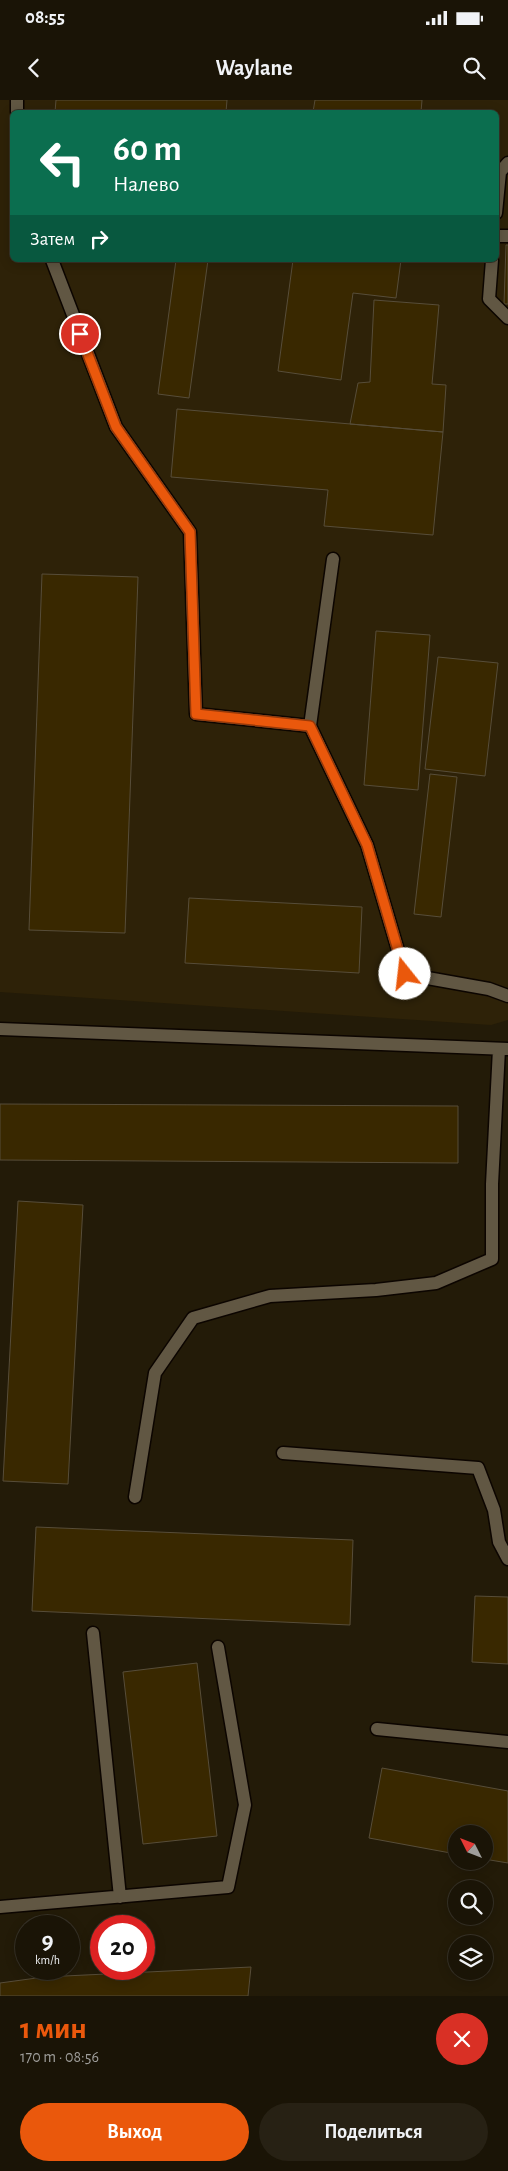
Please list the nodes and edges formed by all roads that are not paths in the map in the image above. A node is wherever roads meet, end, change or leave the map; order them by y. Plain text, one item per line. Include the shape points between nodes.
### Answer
1 (508, 163) edge
2 (499, 182) edge
3 (53, 262) edge
4 (492, 262) edge
5 (508, 318) edge
6 (333, 559) dead end
7 (310, 726) junction
8 (508, 996) edge
9 (0, 1029) edge
10 (503, 1049) edge
11 (283, 1453) dead end
12 (135, 1497) dead end
13 (508, 1559) edge
14 (93, 1633) dead end
15 (218, 1647) dead end
16 (377, 1729) dead end
17 (508, 1742) edge
18 (120, 1897) junction
19 (0, 1907) edge

1 - 2 lane via 500,172
3 - 7 lane via 116,427 190,532 196,714
4 - 5 lane via 488,299
6 - 7 lane
7 - 8 lane via 367,845 405,974 489,989
9 - 10 lane
10 - 12 lane via 492,1184 492,1259 436,1283 270,1296 193,1318 155,1373
11 - 13 lane via 478,1468 494,1510 499,1542
14 - 18 lane
15 - 18 lane via 244,1805 228,1888
16 - 17 lane
18 - 19 lane

